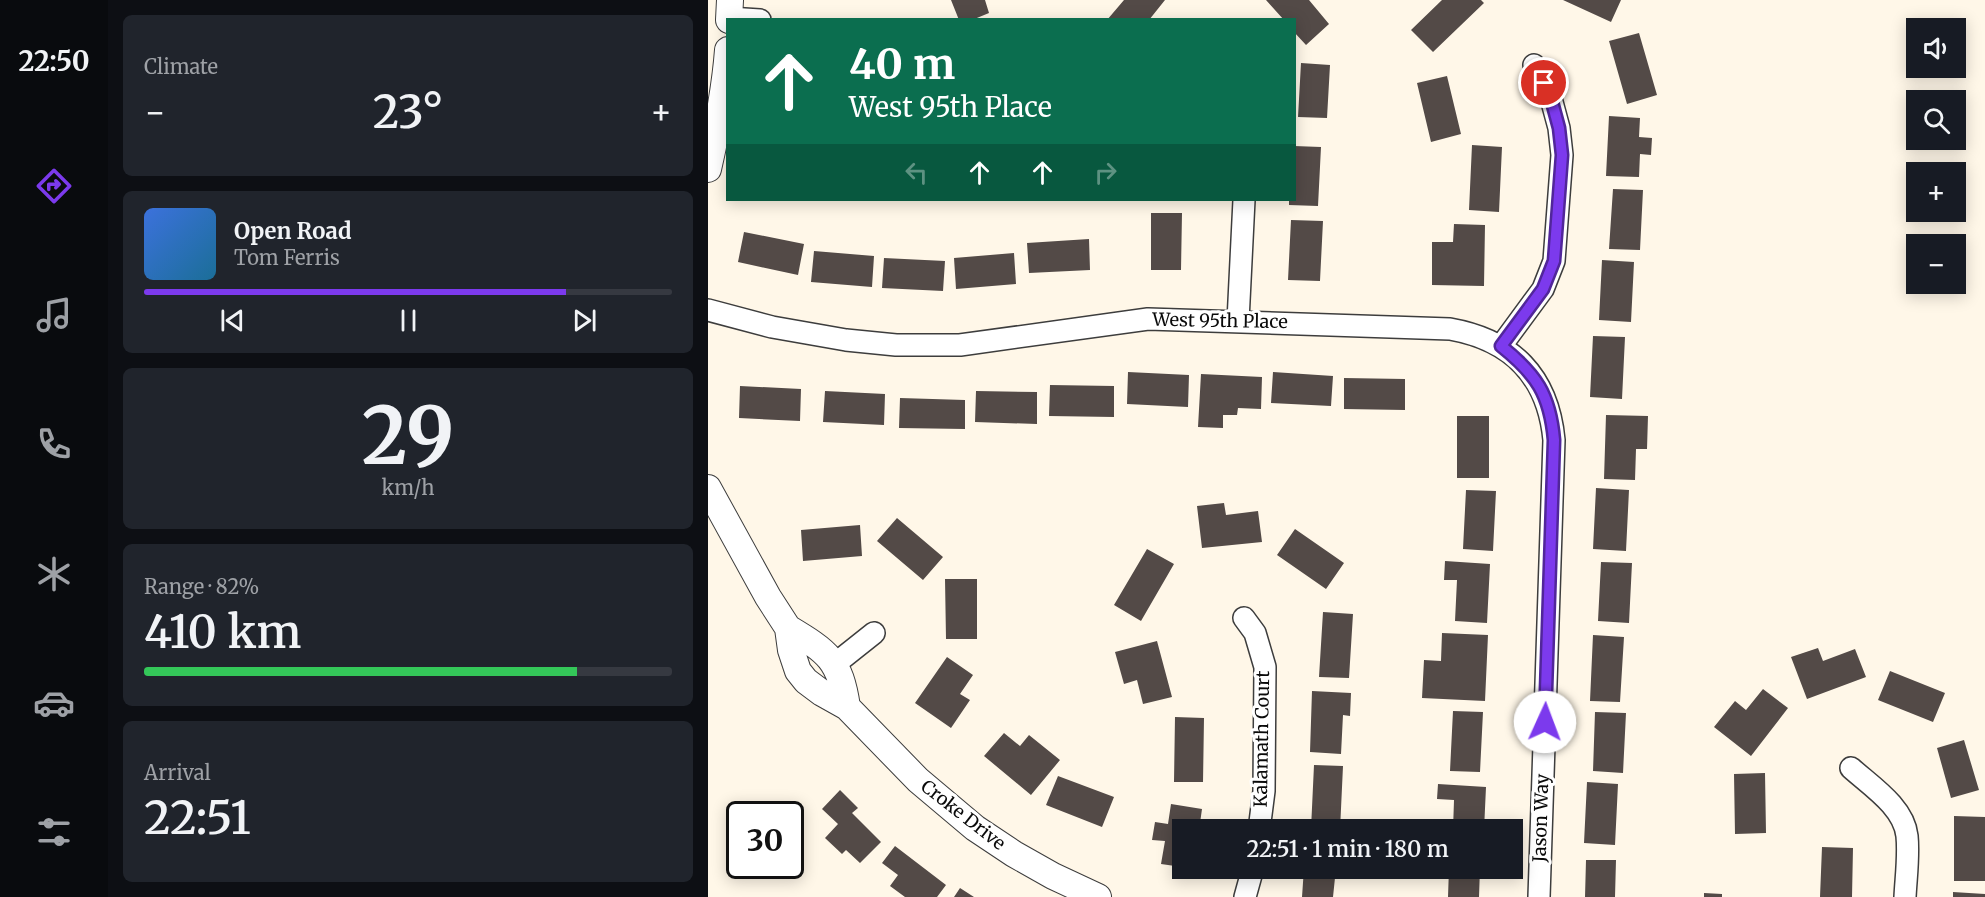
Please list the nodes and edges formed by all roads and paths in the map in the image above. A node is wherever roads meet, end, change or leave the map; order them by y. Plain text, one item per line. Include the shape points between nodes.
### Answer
1 (730, 12) edge
2 (752, 18) edge
3 (1534, 65) dead end
4 (726, 76) edge
5 (708, 169) edge
6 (1244, 201) edge
7 (708, 310) edge
8 (1238, 321) junction
9 (1501, 346) junction
10 (708, 488) edge
11 (1550, 559) joint
12 (1244, 618) dead end
13 (788, 628) junction
14 (874, 633) dead end
15 (835, 664) junction
16 (847, 707) junction
17 (1851, 768) dead end
18 (1260, 819) edge
19 (1250, 879) edge
20 (1098, 897) edge
21 (1245, 897) edge
22 (1539, 897) edge
23 (1905, 897) edge

1 - 2 street
3 - 9 street via 1552,102 1562,155 1554,261 1543,289
4 - 5 street
6 - 8 street
7 - 8 street, West 95th Place via 772,327 896,345 960,345 1148,319
8 - 9 street, West 95th Place via 1450,329 1470,332
9 - 11 street, West 95th Place via 1523,364 1542,389 1552,419
10 - 13 street, Croke Drive
11 - 22 street, Jason Way
12 - 18 street, Kalamath Court via 1256,633 1265,667
13 - 15 street, Croke Drive via 823,650
13 - 16 street, Croke Drive via 791,650 806,681
14 - 15 street
15 - 16 street, Croke Drive
16 - 20 street, Croke Drive via 918,780 975,828 1053,876
17 - 23 street via 1902,819 1907,834
19 - 21 street

